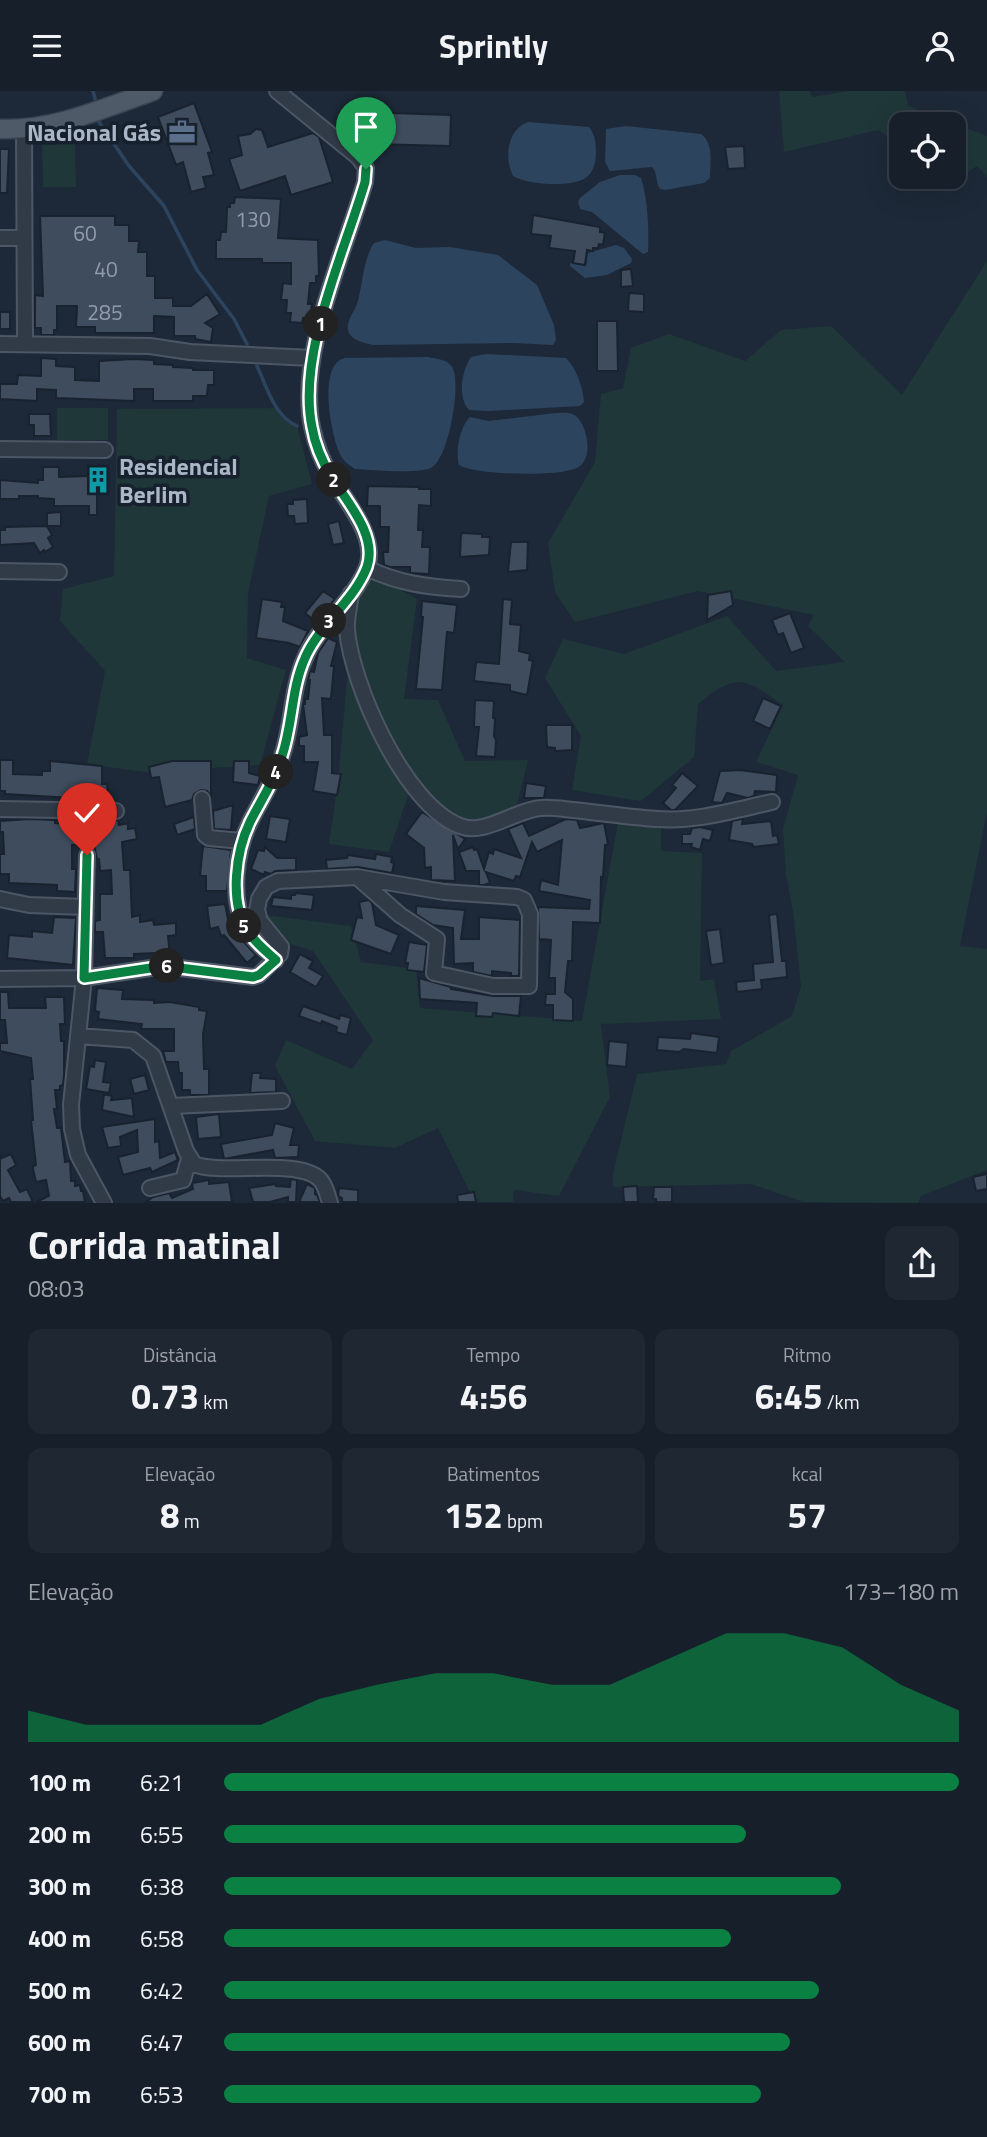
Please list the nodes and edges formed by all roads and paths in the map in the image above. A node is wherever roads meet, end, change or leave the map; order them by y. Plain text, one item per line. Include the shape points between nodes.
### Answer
1 (153, 91) edge
2 (277, 91) edge
3 (0, 129) edge
4 (24, 130) junction
5 (0, 238) edge
6 (24, 238) junction
7 (0, 344) edge
8 (25, 344) junction
9 (312, 358) junction
10 (0, 449) edge
11 (105, 450) dead end
12 (367, 568) junction
13 (0, 571) edge
14 (59, 572) dead end
15 (461, 589) dead end
16 (352, 592) junction
17 (202, 799) dead end
18 (772, 802) dead end
19 (0, 809) edge
20 (116, 811) dead end
21 (242, 841) junction
22 (87, 855) dead end
23 (356, 877) junction
24 (0, 899) edge
25 (86, 907) junction
26 (276, 960) junction
27 (84, 978) junction
28 (0, 979) edge
29 (78, 1036) junction
30 (282, 1101) dead end
31 (171, 1106) junction
32 (189, 1159) junction
33 (150, 1188) dead end
34 (104, 1202) edge
35 (330, 1202) edge

1 - 4 main road
2 - 9 street via 358,157 366,169
3 - 4 main road
4 - 6 street
5 - 6 street
6 - 8 street
7 - 8 street
8 - 9 street via 150,346
9 - 12 street via 308,387 312,427 321,457 364,531
10 - 11 street
12 - 15 street via 413,585
12 - 16 street
13 - 14 street
16 - 18 street via 347,627 350,648 389,751 423,800 462,828 491,826 540,807 691,819
16 - 21 street via 305,657 283,755
17 - 21 street via 205,835
19 - 20 street
21 - 26 street via 239,910 245,928
22 - 25 street
23 - 23 street via 524,900 530,914 528,986 493,986 434,974 437,939
23 - 26 street via 286,880 266,887 257,910 281,947
24 - 25 street
25 - 27 street
26 - 27 street via 253,977 164,966
27 - 28 street
27 - 29 street
29 - 31 street via 141,1043 159,1067
29 - 34 street via 72,1129 78,1155
30 - 31 street
31 - 32 street
32 - 33 street via 183,1180
32 - 35 street via 205,1167 274,1167 311,1174 322,1181

